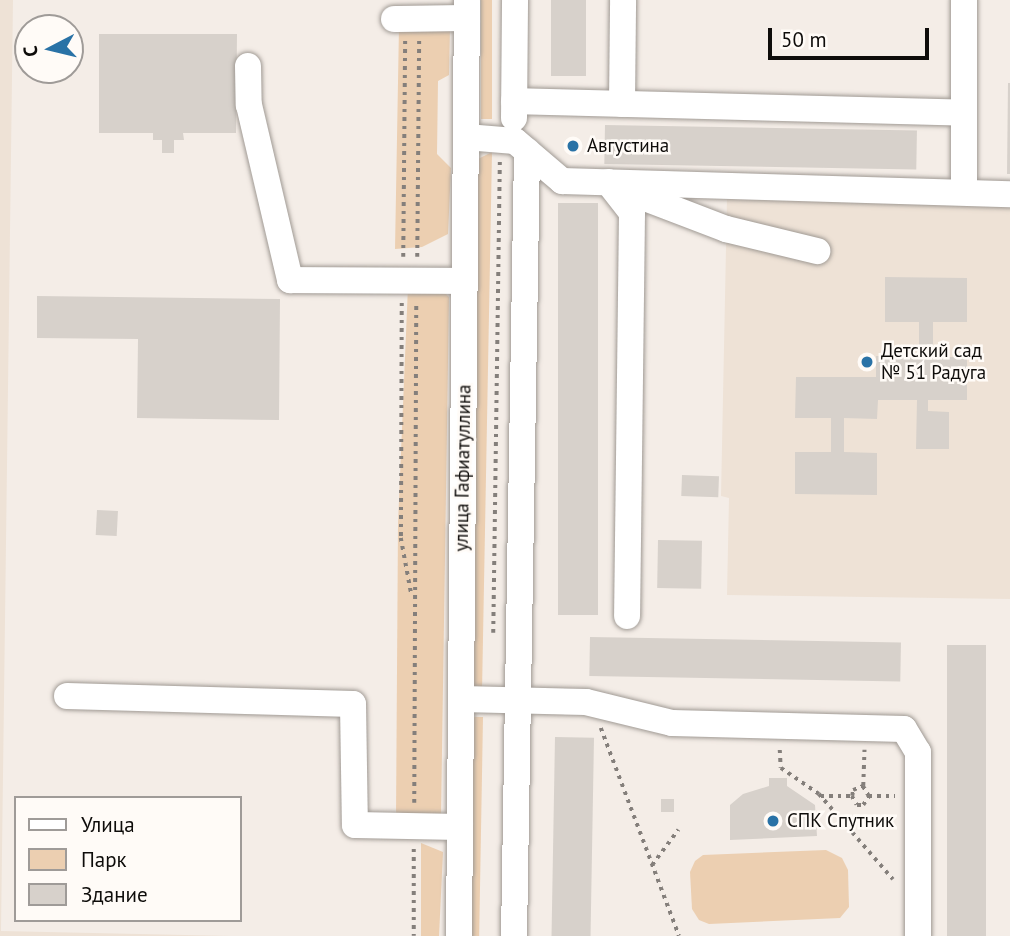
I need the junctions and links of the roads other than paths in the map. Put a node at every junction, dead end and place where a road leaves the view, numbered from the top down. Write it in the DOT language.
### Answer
graph roads {
  1 [pos="515,0"];
  2 [pos="623,0"];
  3 [pos="964,0"];
  4 [pos="467,9"];
  5 [pos="394,19"];
  6 [pos="248,66"];
  7 [pos="514,102"];
  8 [pos="622,104"];
  9 [pos="964,113"];
  10 [pos="466,137"];
  11 [pos="514,144"];
  12 [pos="608,182"];
  13 [pos="964,192"];
  14 [pos="1010,194"];
  15 [pos="817,251"];
  16 [pos="465,281"];
  17 [pos="627,616"];
  18 [pos="66,696"];
  19 [pos="461,699"];
  20 [pos="517,700"];
  21 [pos="460,827"];
  22 [pos="459,936"];
  23 [pos="514,936"];
  24 [pos="918,936"];
  1 -- 7 [label="street"];
  2 -- 8 [label="street"];
  3 -- 9 [label="street"];
  4 -- 5 [label="street"];
  4 -- 10 [label="street, улица Гафиатуллина"];
  6 -- 16 [label="street"];
  7 -- 8 [label="street"];
  7 -- 11 [label="street"];
  8 -- 9 [label="street"];
  9 -- 13 [label="street"];
  10 -- 11 [label="street"];
  10 -- 16 [label="street, улица Гафиатуллина"];
  11 -- 12 [label="street"];
  11 -- 20 [label="street"];
  12 -- 13 [label="street"];
  12 -- 15 [label="street"];
  12 -- 17 [label="street"];
  13 -- 14 [label="street"];
  16 -- 19 [label="street, улица Гафиатуллина"];
  18 -- 21 [label="street"];
  19 -- 20 [label="street"];
  19 -- 21 [label="street, улица Гафиатуллина"];
  20 -- 23 [label="street"];
  20 -- 24 [label="street"];
  21 -- 22 [label="street, улица Гафиатуллина"];
}
